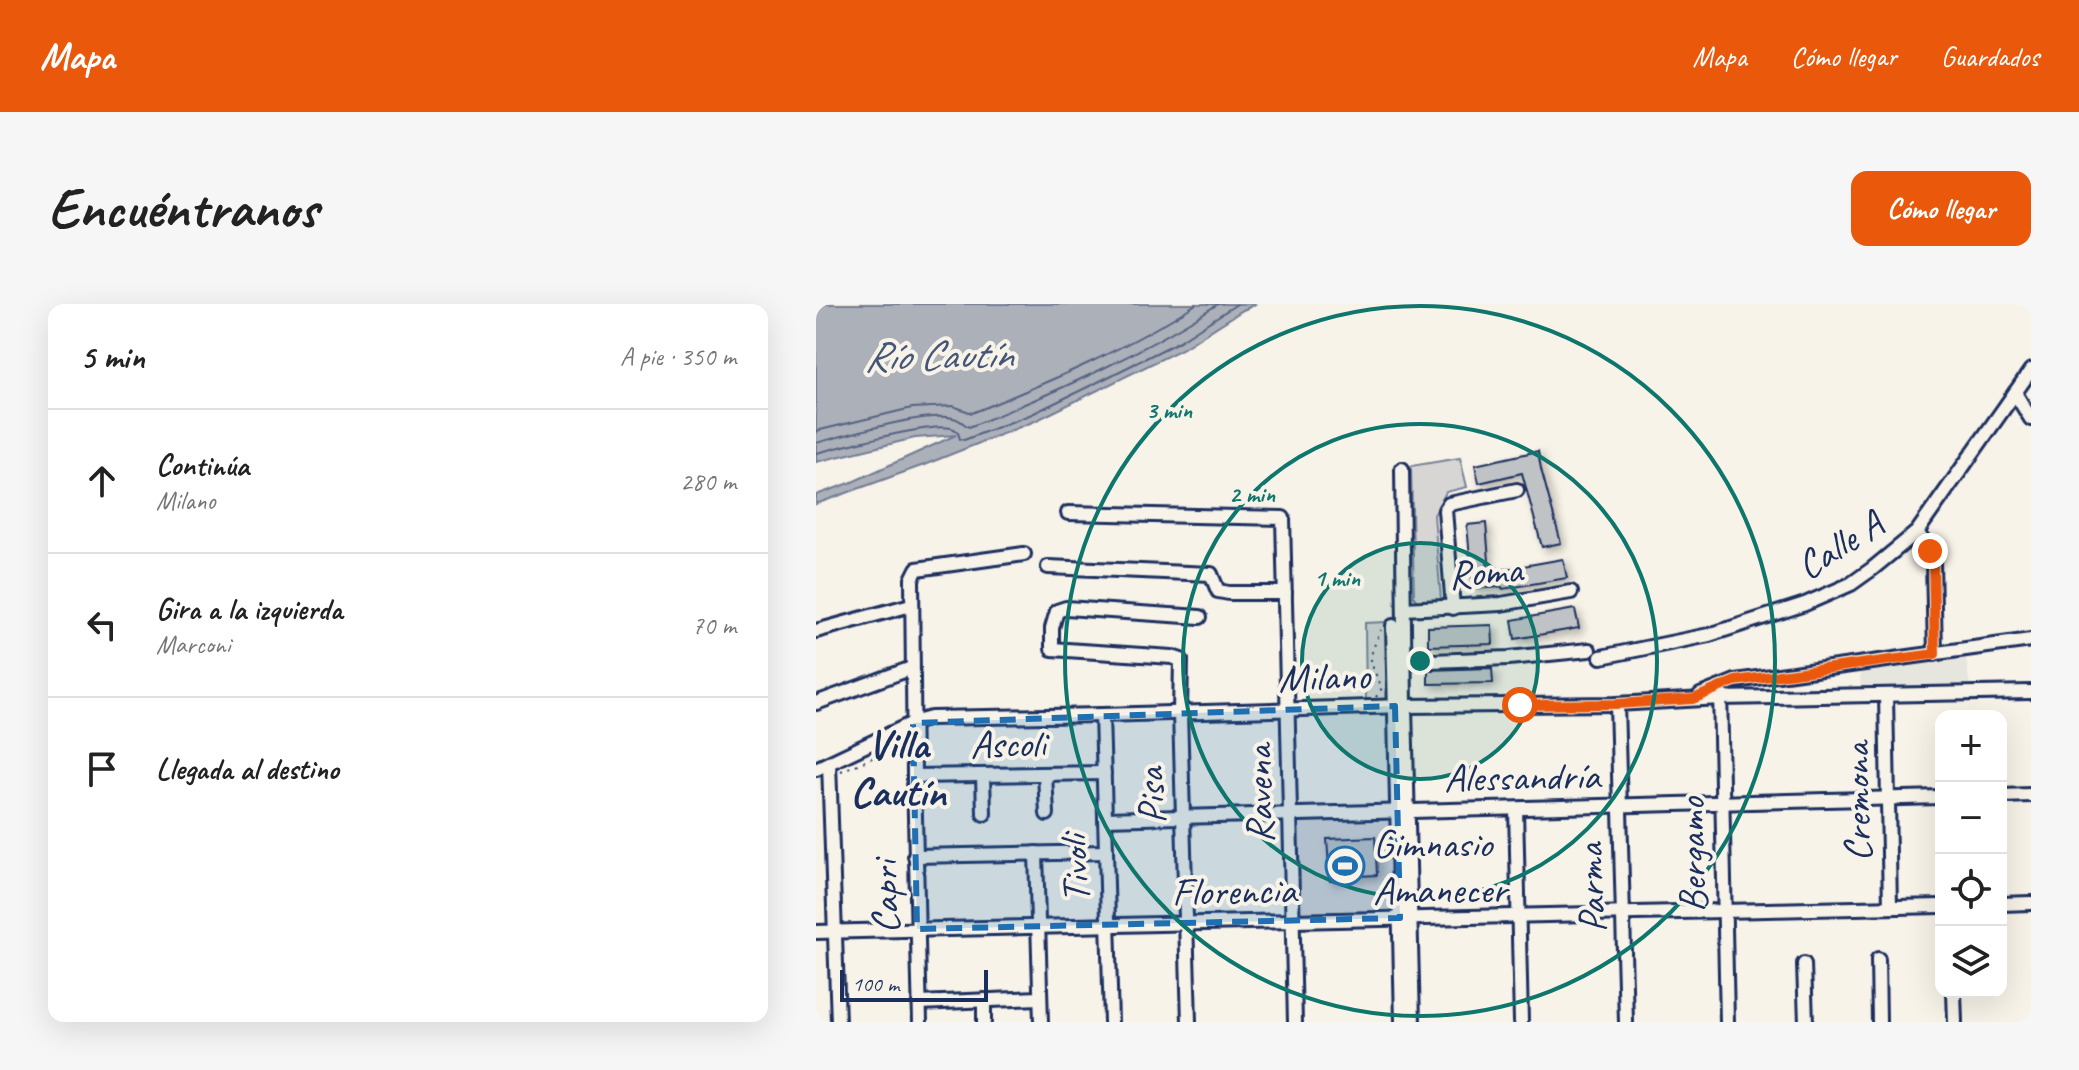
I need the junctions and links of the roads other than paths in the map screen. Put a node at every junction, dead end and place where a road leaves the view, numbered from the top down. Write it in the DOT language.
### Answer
graph roads {
  1 [pos="2031,370"];
  2 [pos="2015,393"];
  3 [pos="2031,419"];
  4 [pos="1402,469"];
  5 [pos="1517,490"];
  6 [pos="1068,513"];
  7 [pos="1917,532"];
  8 [pos="1024,554"];
  9 [pos="1048,567"];
  10 [pos="1571,592"];
  11 [pos="1285,593"];
  12 [pos="911,605"];
  13 [pos="1453,608"];
  14 [pos="1404,609"];
  15 [pos="1200,617"];
  16 [pos="1390,627"];
  17 [pos="816,631"];
  18 [pos="2031,640"];
  19 [pos="1589,650"];
  20 [pos="1935,654"];
  21 [pos="1601,657"];
  22 [pos="1405,662"];
  23 [pos="912,668"];
  24 [pos="1720,692"];
  25 [pos="2031,692"];
  26 [pos="1886,695"];
  27 [pos="816,703"];
  28 [pos="1617,704"];
  29 [pos="1400,706"];
  30 [pos="1288,709"];
  31 [pos="1180,713"];
  32 [pos="1102,715"];
  33 [pos="913,723"];
  34 [pos="816,769"];
  35 [pos="829,770"];
  36 [pos="1104,773"];
  37 [pos="1045,774"];
  38 [pos="983,775"];
  39 [pos="914,776"];
  40 [pos="2031,795"];
  41 [pos="2007,796"];
  42 [pos="1935,797"];
  43 [pos="1887,799"];
  44 [pos="1723,803"];
  45 [pos="1620,806"];
  46 [pos="1516,809"];
  47 [pos="1403,812"];
  48 [pos="984,814"];
  49 [pos="1047,814"];
  50 [pos="1290,814"];
  51 [pos="1183,817"];
  52 [pos="1105,819"];
  53 [pos="1106,852"];
  54 [pos="1036,853"];
  55 [pos="915,856"];
  56 [pos="2031,903"];
  57 [pos="2007,904"];
  58 [pos="1935,906"];
  59 [pos="1890,907"];
  60 [pos="1725,911"];
  61 [pos="1623,913"];
  62 [pos="1518,915"];
  63 [pos="1405,918"];
  64 [pos="1292,921"];
  65 [pos="1186,923"];
  66 [pos="1108,925"];
  67 [pos="1038,927"];
  68 [pos="917,929"];
  69 [pos="816,932"];
  70 [pos="835,932"];
  71 [pos="1878,959"];
  72 [pos="1804,964"];
  73 [pos="1040,998"];
  74 [pos="1954,998"];
  75 [pos="984,1000"];
  76 [pos="919,1003"];
  77 [pos="838,1022"];
  78 [pos="920,1022"];
  79 [pos="984,1022"];
  80 [pos="1041,1022"];
  81 [pos="1111,1022"];
  82 [pos="1189,1022"];
  83 [pos="1295,1022"];
  84 [pos="1402,1022"];
  85 [pos="1413,1022"];
  86 [pos="1521,1022"];
  87 [pos="1626,1022"];
  88 [pos="1727,1022"];
  89 [pos="1806,1022"];
  90 [pos="1879,1022"];
  91 [pos="1955,1022"];
  1 -- 2 [label="street, Calle A"];
  2 -- 3 [label="street"];
  2 -- 7 [label="street, Calle A"];
  4 -- 14 [label="street"];
  5 -- 13 [label="street"];
  6 -- 11 [label="street, Ravena"];
  7 -- 20 [label="street"];
  7 -- 21 [label="street, Calle A"];
  8 -- 12 [label="street, Capri"];
  9 -- 11 [label="street"];
  10 -- 13 [label="street, Roma"];
  11 -- 30 [label="street, Ravena"];
  12 -- 17 [label="street"];
  12 -- 23 [label="street, Capri"];
  13 -- 14 [label="street, Roma"];
  14 -- 22 [label="street"];
  15 -- 31 [label="street, Pisa"];
  16 -- 29 [label="street"];
  18 -- 20 [label="street, Milano"];
  19 -- 22 [label="street"];
  20 -- 24 [label="street, Milano"];
  22 -- 29 [label="street"];
  23 -- 27 [label="street"];
  23 -- 33 [label="street, Capri"];
  24 -- 26 [label="street"];
  24 -- 28 [label="street, Milano"];
  24 -- 44 [label="street, Bergamo"];
  25 -- 26 [label="street"];
  26 -- 43 [label="street, Cremona"];
  28 -- 29 [label="street, Milano"];
  28 -- 45 [label="street, Parma"];
  29 -- 30 [label="street, Milano"];
  29 -- 47 [label="street"];
  30 -- 31 [label="street, Milano"];
  30 -- 50 [label="street, Ravena"];
  31 -- 32 [label="street, Milano"];
  31 -- 51 [label="street, Pisa"];
  32 -- 33 [label="street, Milano"];
  32 -- 36 [label="street, Tivoli"];
  33 -- 35 [label="street, Milano"];
  33 -- 39 [label="street, Capri"];
  34 -- 35 [label="street, Milano"];
  35 -- 70 [label="street"];
  36 -- 37 [label="street, Ascoli"];
  36 -- 52 [label="street, Tivoli"];
  37 -- 38 [label="street, Ascoli"];
  37 -- 49 [label="street"];
  38 -- 39 [label="street, Ascoli"];
  38 -- 48 [label="street"];
  39 -- 55 [label="street, Capri"];
  40 -- 41 [label="street"];
  42 -- 43 [label="street, Alessandría"];
  43 -- 44 [label="street, Alessandría"];
  43 -- 59 [label="street, Cremona"];
  44 -- 45 [label="street, Alessandría"];
  44 -- 60 [label="street, Bergamo"];
  45 -- 46 [label="street, Alessandría"];
  45 -- 61 [label="street, Parma"];
  46 -- 47 [label="street, Alessandría"];
  46 -- 62 [label="street"];
  47 -- 50 [label="street, Alessandría"];
  47 -- 63 [label="street"];
  50 -- 51 [label="street, Alessandría"];
  50 -- 64 [label="street, Ravena"];
  51 -- 52 [label="street, Alessandría"];
  51 -- 65 [label="street, Pisa"];
  52 -- 53 [label="street, Tivoli"];
  53 -- 54 [label="street"];
  53 -- 66 [label="street, Tivoli"];
  54 -- 55 [label="street"];
  54 -- 67 [label="street"];
  55 -- 68 [label="street, Capri"];
  56 -- 57 [label="street"];
  58 -- 59 [label="street, Florencia"];
  59 -- 60 [label="street, Florencia"];
  60 -- 61 [label="street, Florencia"];
  60 -- 88 [label="street, Bergamo"];
  61 -- 62 [label="street, Florencia"];
  61 -- 87 [label="street, Parma"];
  62 -- 63 [label="street, Florencia"];
  62 -- 86 [label="street"];
  63 -- 64 [label="street, Florencia"];
  63 -- 84 [label="street"];
  63 -- 85 [label="street"];
  64 -- 65 [label="street, Florencia"];
  64 -- 83 [label="street, Ravena"];
  65 -- 66 [label="street, Florencia"];
  65 -- 82 [label="street, Pisa"];
  66 -- 67 [label="street, Florencia"];
  66 -- 81 [label="street, Tivoli"];
  67 -- 68 [label="street, Florencia"];
  67 -- 73 [label="street"];
  68 -- 70 [label="street, Florencia"];
  68 -- 76 [label="street, Capri"];
  69 -- 70 [label="street, Florencia"];
  70 -- 77 [label="street"];
  71 -- 90 [label="street"];
  72 -- 89 [label="street"];
  73 -- 75 [label="street"];
  73 -- 80 [label="street"];
  74 -- 91 [label="street"];
  75 -- 76 [label="street"];
  75 -- 79 [label="street"];
  76 -- 78 [label="street, Capri"];
}
